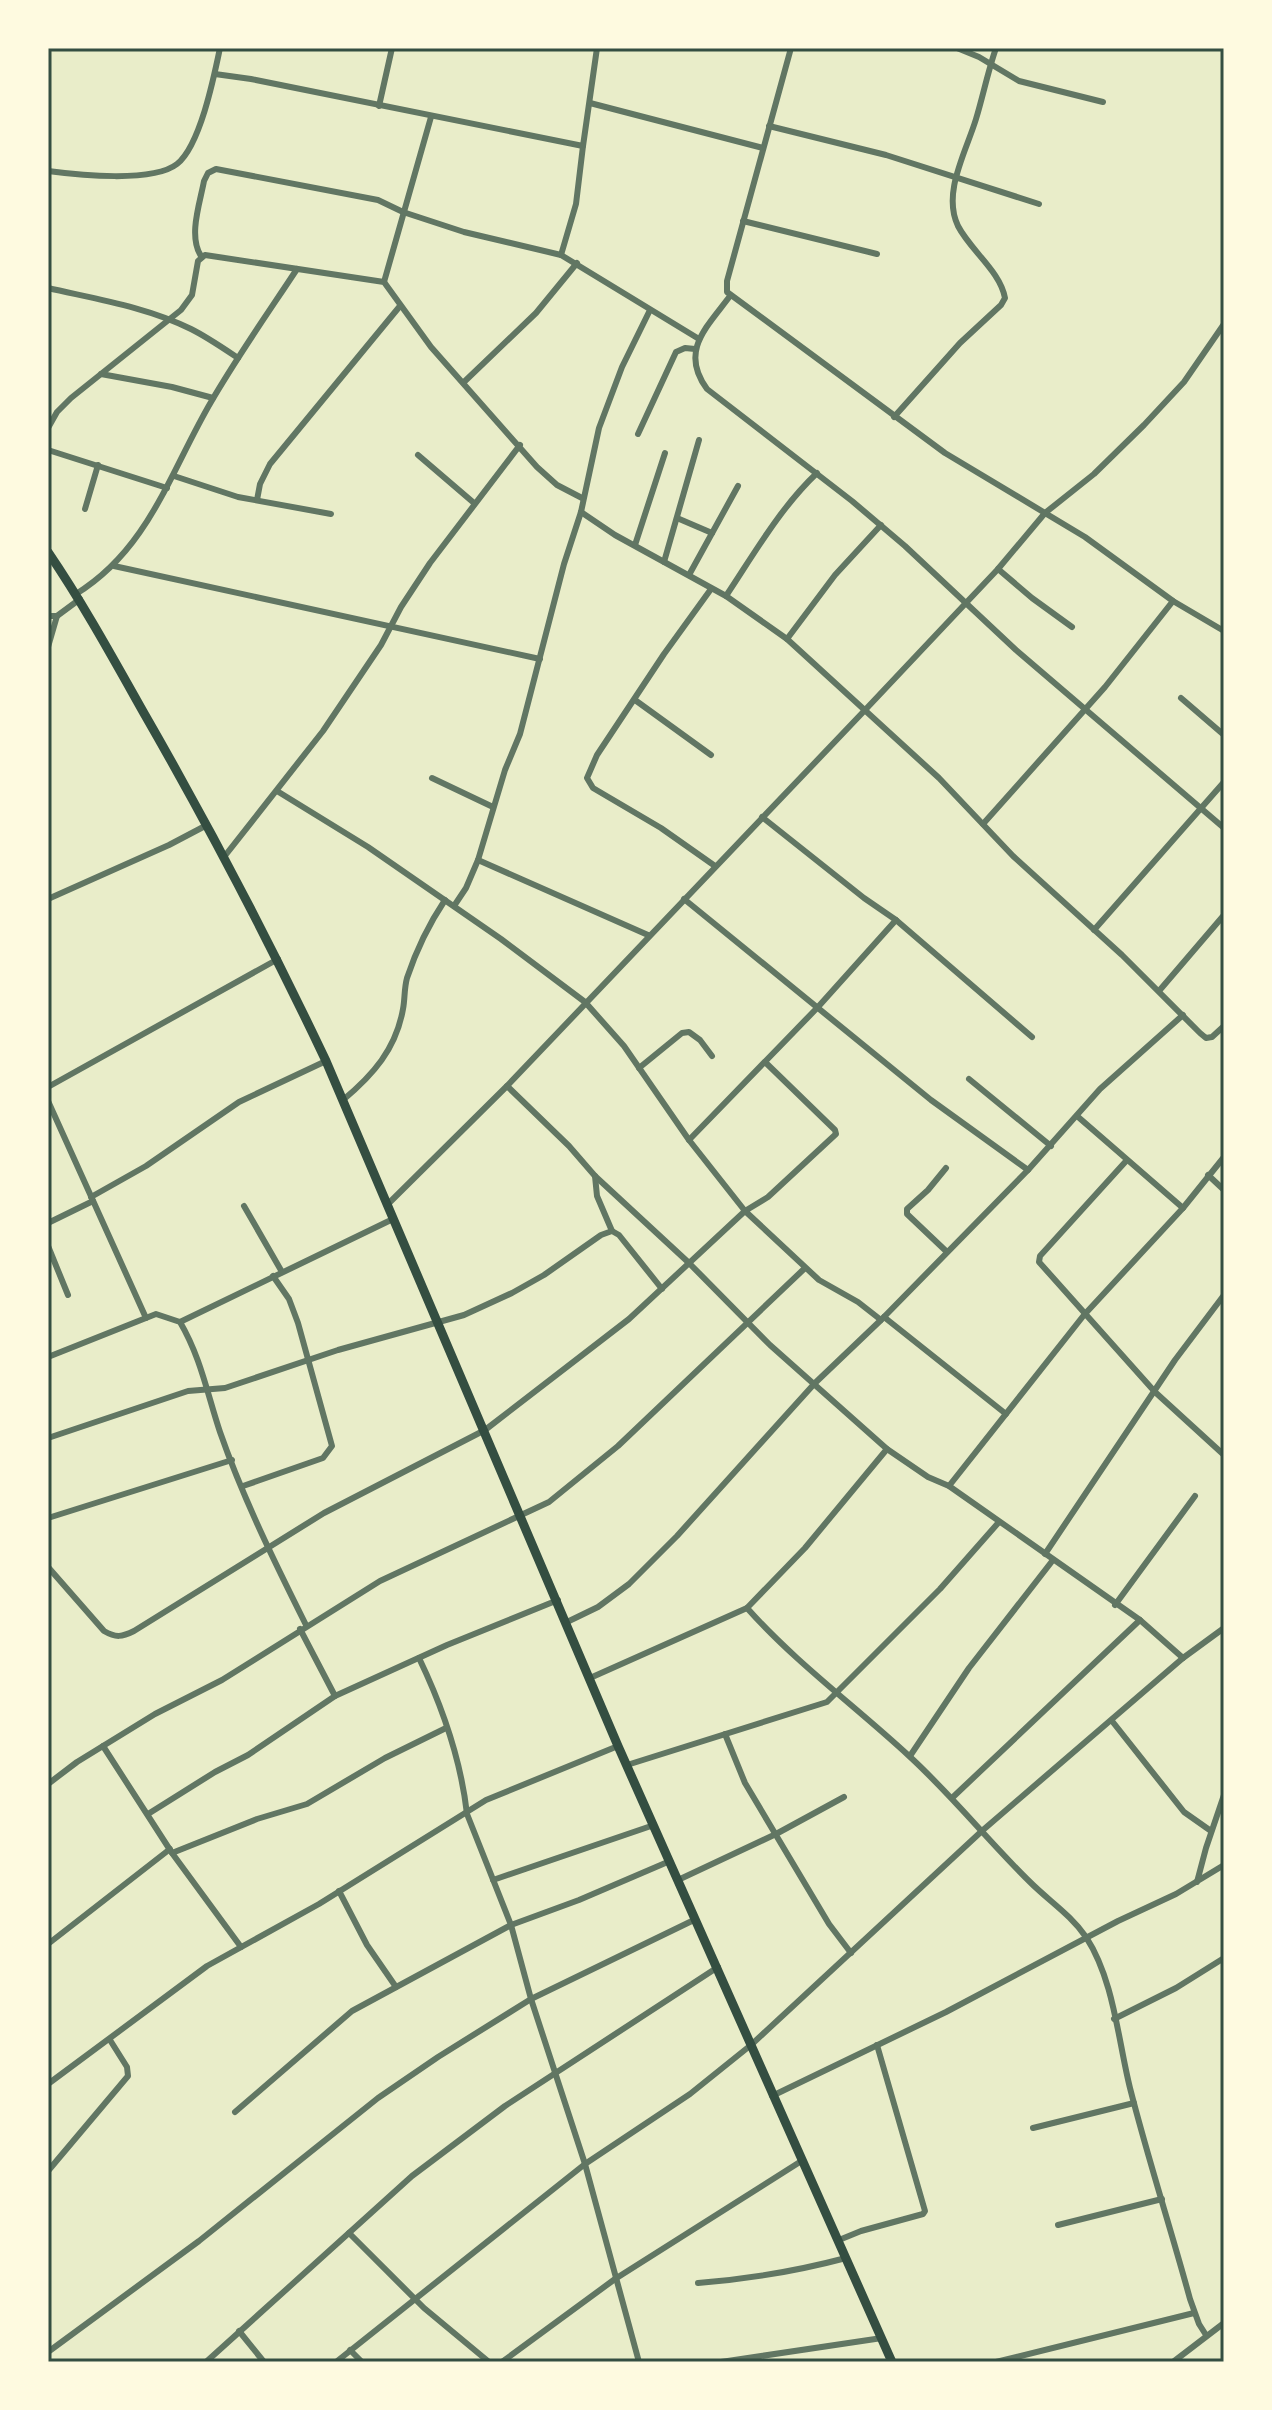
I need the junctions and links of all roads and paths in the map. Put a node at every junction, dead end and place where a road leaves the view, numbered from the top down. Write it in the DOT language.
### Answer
graph roads {
  1 [pos="220,48"];
  2 [pos="392,48"];
  3 [pos="597,48"];
  4 [pos="791,48"];
  5 [pos="957,48"];
  6 [pos="996,48"];
  7 [pos="991,66"];
  8 [pos="215,74"];
  9 [pos="1103,102"];
  10 [pos="590,103"];
  11 [pos="379,106"];
  12 [pos="431,117"];
  13 [pos="769,126"];
  14 [pos="583,146"];
  15 [pos="763,148"];
  16 [pos="48,171"];
  17 [pos="957,176"];
  18 [pos="1039,204"];
  19 [pos="403,212"];
  20 [pos="743,221"];
  21 [pos="877,254"];
  22 [pos="561,255"];
  23 [pos="201,256"];
  24 [pos="577,263"];
  25 [pos="297,269"];
  26 [pos="384,282"];
  27 [pos="48,288"];
  28 [pos="730,296"];
  29 [pos="400,306"];
  30 [pos="650,310"];
  31 [pos="171,320"];
  32 [pos="1224,324"];
  33 [pos="699,339"];
  34 [pos="695,349"];
  35 [pos="238,358"];
  36 [pos="101,374"];
  37 [pos="464,382"];
  38 [pos="213,398"];
  39 [pos="894,417"];
  40 [pos="48,428"];
  41 [pos="638,434"];
  42 [pos="699,440"];
  43 [pos="520,445"];
  44 [pos="48,450"];
  45 [pos="665,453"];
  46 [pos="418,455"];
  47 [pos="98,465"];
  48 [pos="817,473"];
  49 [pos="174,476"];
  50 [pos="738,486"];
  51 [pos="167,488"];
  52 [pos="582,498"];
  53 [pos="257,500"];
  54 [pos="474,503"];
  55 [pos="85,509"];
  56 [pos="581,512"];
  57 [pos="1045,513"];
  58 [pos="331,514"];
  59 [pos="677,518"];
  60 [pos="881,525"];
  61 [pos="712,533"];
  62 [pos="635,545"];
  63 [pos="48,552"];
  64 [pos="664,562"];
  65 [pos="114,566"];
  66 [pos="998,569"];
  67 [pos="689,575"];
  68 [pos="711,589"];
  69 [pos="78,596"];
  70 [pos="726,596"];
  71 [pos="1173,601"];
  72 [pos="965,602"];
  73 [pos="48,616"];
  74 [pos="57,616"];
  75 [pos="391,627"];
  76 [pos="1072,627"];
  77 [pos="1224,631"];
  78 [pos="787,639"];
  79 [pos="48,647"];
  80 [pos="540,659"];
  81 [pos="1181,698"];
  82 [pos="635,700"];
  83 [pos="1085,708"];
  84 [pos="866,709"];
  85 [pos="1224,735"];
  86 [pos="711,755"];
  87 [pos="432,778"];
  88 [pos="1224,782"];
  89 [pos="277,791"];
  90 [pos="493,807"];
  91 [pos="1202,808"];
  92 [pos="762,817"];
  93 [pos="983,824"];
  94 [pos="207,825"];
  95 [pos="1224,828"];
  96 [pos="224,857"];
  97 [pos="478,860"];
  98 [pos="715,866"];
  99 [pos="48,899"];
  100 [pos="684,899"];
  101 [pos="445,900"];
  102 [pos="454,906"];
  103 [pos="1224,915"];
  104 [pos="896,920"];
  105 [pos="1094,930"];
  106 [pos="648,935"];
  107 [pos="278,959"];
  108 [pos="1159,991"];
  109 [pos="585,1002"];
  110 [pos="818,1007"];
  111 [pos="1183,1015"];
  112 [pos="1224,1026"];
  113 [pos="1032,1037"];
  114 [pos="712,1056"];
  115 [pos="326,1061"];
  116 [pos="765,1062"];
  117 [pos="639,1068"];
  118 [pos="969,1079"];
  119 [pos="507,1086"];
  120 [pos="48,1087"];
  121 [pos="343,1100"];
  122 [pos="48,1101"];
  123 [pos="1077,1116"];
  124 [pos="51,1118"];
  125 [pos="689,1140"];
  126 [pos="1051,1146"];
  127 [pos="1224,1157"];
  128 [pos="1127,1160"];
  129 [pos="946,1168"];
  130 [pos="1028,1170"];
  131 [pos="1208,1175"];
  132 [pos="595,1176"];
  133 [pos="1224,1190"];
  134 [pos="92,1199"];
  135 [pos="388,1204"];
  136 [pos="244,1206"];
  137 [pos="1183,1208"];
  138 [pos="745,1211"];
  139 [pos="393,1219"];
  140 [pos="48,1223"];
  141 [pos="612,1231"];
  142 [pos="48,1246"];
  143 [pos="947,1252"];
  144 [pos="688,1262"];
  145 [pos="805,1268"];
  146 [pos="282,1272"];
  147 [pos="273,1276"];
  148 [pos="662,1289"];
  149 [pos="68,1295"];
  150 [pos="1224,1295"];
  151 [pos="1084,1315"];
  152 [pos="146,1318"];
  153 [pos="883,1318"];
  154 [pos="180,1322"];
  155 [pos="437,1322"];
  156 [pos="748,1323"];
  157 [pos="48,1357"];
  158 [pos="306,1360"];
  159 [pos="815,1383"];
  160 [pos="210,1391"];
  161 [pos="1155,1392"];
  162 [pos="1006,1414"];
  163 [pos="485,1430"];
  164 [pos="48,1438"];
  165 [pos="887,1449"];
  166 [pos="1224,1453"];
  167 [pos="232,1460"];
  168 [pos="243,1486"];
  169 [pos="949,1486"];
  170 [pos="1195,1496"];
  171 [pos="521,1516"];
  172 [pos="48,1518"];
  173 [pos="999,1522"];
  174 [pos="268,1548"];
  175 [pos="1045,1554"];
  176 [pos="1053,1560"];
  177 [pos="48,1567"];
  178 [pos="51,1576"];
  179 [pos="558,1600"];
  180 [pos="1115,1605"];
  181 [pos="747,1608"];
  182 [pos="1140,1620"];
  183 [pos="567,1622"];
  184 [pos="303,1627"];
  185 [pos="1224,1628"];
  186 [pos="419,1658"];
  187 [pos="1183,1658"];
  188 [pos="590,1678"];
  189 [pos="836,1690"];
  190 [pos="335,1696"];
  191 [pos="1112,1721"];
  192 [pos="446,1728"];
  193 [pos="725,1734"];
  194 [pos="103,1746"];
  195 [pos="618,1746"];
  196 [pos="910,1756"];
  197 [pos="627,1765"];
  198 [pos="48,1784"];
  199 [pos="1224,1795"];
  200 [pos="844,1797"];
  201 [pos="952,1798"];
  202 [pos="148,1814"];
  203 [pos="467,1814"];
  204 [pos="654,1825"];
  205 [pos="983,1830"];
  206 [pos="1211,1831"];
  207 [pos="776,1834"];
  208 [pos="171,1851"];
  209 [pos="670,1861"];
  210 [pos="1224,1865"];
  211 [pos="493,1880"];
  212 [pos="678,1880"];
  213 [pos="1197,1882"];
  214 [pos="339,1891"];
  215 [pos="696,1919"];
  216 [pos="511,1925"];
  217 [pos="1087,1939"];
  218 [pos="48,1944"];
  219 [pos="241,1947"];
  220 [pos="851,1953"];
  221 [pos="1224,1958"];
  222 [pos="718,1967"];
  223 [pos="396,1987"];
  224 [pos="531,1999"];
  225 [pos="1114,2019"];
  226 [pos="110,2040"];
  227 [pos="751,2045"];
  228 [pos="877,2045"];
  229 [pos="556,2072"];
  230 [pos="48,2084"];
  231 [pos="772,2096"];
  232 [pos="1134,2103"];
  233 [pos="235,2112"];
  234 [pos="1033,2128"];
  235 [pos="803,2160"];
  236 [pos="585,2164"];
  237 [pos="48,2171"];
  238 [pos="1162,2199"];
  239 [pos="1058,2225"];
  240 [pos="349,2233"];
  241 [pos="839,2240"];
  242 [pos="846,2258"];
  243 [pos="615,2279"];
  244 [pos="698,2283"];
  245 [pos="414,2298"];
  246 [pos="1194,2313"];
  247 [pos="1224,2323"];
  248 [pos="239,2331"];
  249 [pos="1206,2335"];
  250 [pos="882,2338"];
  251 [pos="350,2350"];
  252 [pos="48,2352"];
  253 [pos="1176,2361"];
  254 [pos="206,2362"];
  255 [pos="264,2362"];
  256 [pos="336,2362"];
  257 [pos="362,2362"];
  258 [pos="489,2362"];
  259 [pos="502,2362"];
  260 [pos="639,2362"];
  261 [pos="721,2362"];
  262 [pos="892,2362"];
  263 [pos="996,2362"];
  1 -- 8 [label="street"];
  2 -- 11 [label="street"];
  3 -- 10 [label="street"];
  4 -- 13 [label="street"];
  5 -- 7 [label="street"];
  6 -- 7 [label="street"];
  7 -- 9 [label="street"];
  7 -- 17 [label="street"];
  8 -- 11 [label="street"];
  8 -- 16 [label="street"];
  10 -- 14 [label="street"];
  10 -- 15 [label="street"];
  11 -- 12 [label="street"];
  12 -- 14 [label="street"];
  12 -- 19 [label="street"];
  13 -- 15 [label="street"];
  13 -- 17 [label="street"];
  14 -- 22 [label="street"];
  15 -- 20 [label="street"];
  17 -- 18 [label="street"];
  17 -- 39 [label="street"];
  19 -- 22 [label="street"];
  19 -- 23 [label="street"];
  19 -- 26 [label="street"];
  20 -- 21 [label="street"];
  20 -- 28 [label="street"];
  22 -- 24 [label="street"];
  23 -- 25 [label="street"];
  23 -- 31 [label="street"];
  24 -- 30 [label="street"];
  24 -- 37 [label="street"];
  25 -- 26 [label="street"];
  25 -- 35 [label="street"];
  26 -- 29 [label="street"];
  27 -- 31 [label="street"];
  28 -- 33 [label="street"];
  28 -- 39 [label="street"];
  29 -- 37 [label="street"];
  29 -- 53 [label="street"];
  30 -- 33 [label="street"];
  30 -- 52 [label="street"];
  31 -- 35 [label="street"];
  31 -- 36 [label="street"];
  32 -- 57 [label="street"];
  33 -- 34 [label="street"];
  34 -- 41 [label="street"];
  34 -- 48 [label="street"];
  35 -- 38 [label="street"];
  36 -- 38 [label="street"];
  36 -- 40 [label="street"];
  37 -- 43 [label="street"];
  38 -- 49 [label="street"];
  39 -- 57 [label="street"];
  42 -- 59 [label="street"];
  43 -- 52 [label="street"];
  43 -- 54 [label="street"];
  44 -- 47 [label="street"];
  45 -- 62 [label="street"];
  46 -- 54 [label="street"];
  47 -- 51 [label="street"];
  47 -- 55 [label="street"];
  48 -- 60 [label="street"];
  48 -- 70 [label="street"];
  49 -- 51 [label="street"];
  49 -- 53 [label="street"];
  50 -- 61 [label="street"];
  51 -- 65 [label="street"];
  52 -- 56 [label="street"];
  53 -- 58 [label="street"];
  54 -- 75 [label="street"];
  56 -- 62 [label="street"];
  56 -- 80 [label="street"];
  57 -- 66 [label="street"];
  57 -- 71 [label="street"];
  59 -- 61 [label="street"];
  59 -- 64 [label="street"];
  60 -- 72 [label="street"];
  60 -- 78 [label="street"];
  61 -- 67 [label="street"];
  62 -- 64 [label="street"];
  63 -- 69 [label="main road"];
  64 -- 67 [label="street"];
  65 -- 69 [label="street"];
  65 -- 75 [label="street"];
  66 -- 72 [label="street"];
  66 -- 76 [label="street"];
  67 -- 68 [label="street"];
  68 -- 70 [label="street"];
  68 -- 82 [label="street"];
  69 -- 74 [label="street"];
  69 -- 94 [label="main road"];
  70 -- 78 [label="street"];
  71 -- 77 [label="street"];
  71 -- 83 [label="street"];
  72 -- 83 [label="street"];
  72 -- 84 [label="street"];
  73 -- 74 [label="street"];
  74 -- 79 [label="street"];
  75 -- 80 [label="street"];
  75 -- 89 [label="street"];
  78 -- 84 [label="street"];
  80 -- 90 [label="street"];
  81 -- 85 [label="street"];
  82 -- 86 [label="street"];
  82 -- 98 [label="street"];
  83 -- 91 [label="street"];
  83 -- 93 [label="street"];
  84 -- 92 [label="street"];
  84 -- 93 [label="street"];
  87 -- 90 [label="street"];
  88 -- 91 [label="street"];
  89 -- 96 [label="street"];
  89 -- 101 [label="street"];
  90 -- 97 [label="street"];
  91 -- 95 [label="street"];
  91 -- 105 [label="street"];
  92 -- 98 [label="street"];
  92 -- 104 [label="street"];
  93 -- 105 [label="street"];
  94 -- 96 [label="main road"];
  94 -- 99 [label="street"];
  96 -- 107 [label="main road"];
  97 -- 102 [label="street"];
  97 -- 106 [label="street"];
  98 -- 100 [label="street"];
  100 -- 106 [label="street"];
  100 -- 110 [label="street"];
  101 -- 102 [label="street"];
  101 -- 121 [label="street"];
  102 -- 109 [label="street"];
  103 -- 108 [label="street"];
  104 -- 110 [label="street"];
  104 -- 113 [label="street"];
  105 -- 108 [label="street"];
  106 -- 109 [label="street"];
  107 -- 115 [label="main road"];
  107 -- 120 [label="street"];
  108 -- 111 [label="street"];
  109 -- 117 [label="street"];
  109 -- 119 [label="street"];
  110 -- 116 [label="street"];
  110 -- 130 [label="street"];
  111 -- 112 [label="street"];
  111 -- 123 [label="street"];
  114 -- 117 [label="street"];
  115 -- 121 [label="main road"];
  115 -- 134 [label="street"];
  116 -- 125 [label="street"];
  116 -- 138 [label="street"];
  117 -- 125 [label="street"];
  118 -- 126 [label="street"];
  119 -- 132 [label="street"];
  119 -- 135 [label="street"];
  121 -- 135 [label="main road"];
  122 -- 124 [label="street"];
  123 -- 126 [label="street"];
  123 -- 128 [label="street"];
  124 -- 134 [label="street"];
  125 -- 138 [label="street"];
  126 -- 130 [label="street"];
  127 -- 131 [label="street"];
  128 -- 137 [label="street"];
  128 -- 151 [label="street"];
  129 -- 143 [label="street"];
  130 -- 143 [label="street"];
  131 -- 133 [label="street"];
  131 -- 137 [label="street"];
  132 -- 141 [label="street"];
  132 -- 144 [label="street"];
  134 -- 140 [label="street"];
  134 -- 152 [label="street"];
  135 -- 139 [label="main road"];
  136 -- 146 [label="street"];
  137 -- 151 [label="street"];
  138 -- 144 [label="street"];
  138 -- 145 [label="street"];
  139 -- 146 [label="street"];
  139 -- 155 [label="main road"];
  141 -- 148 [label="street"];
  141 -- 155 [label="street"];
  142 -- 149 [label="street"];
  143 -- 153 [label="street"];
  144 -- 148 [label="street"];
  144 -- 156 [label="street"];
  145 -- 153 [label="street"];
  145 -- 156 [label="street"];
  146 -- 147 [label="street"];
  147 -- 154 [label="street"];
  147 -- 158 [label="street"];
  148 -- 163 [label="street"];
  150 -- 161 [label="street"];
  151 -- 161 [label="street"];
  151 -- 162 [label="street"];
  152 -- 154 [label="street"];
  152 -- 157 [label="street"];
  153 -- 159 [label="street"];
  153 -- 162 [label="street"];
  154 -- 160 [label="street"];
  155 -- 158 [label="street"];
  155 -- 163 [label="main road"];
  156 -- 159 [label="street"];
  156 -- 171 [label="street"];
  158 -- 160 [label="street"];
  158 -- 168 [label="street"];
  159 -- 165 [label="street"];
  159 -- 183 [label="street"];
  160 -- 164 [label="street"];
  160 -- 167 [label="street"];
  161 -- 166 [label="street"];
  161 -- 175 [label="street"];
  162 -- 169 [label="street"];
  163 -- 171 [label="main road"];
  163 -- 174 [label="street"];
  165 -- 169 [label="street"];
  165 -- 181 [label="street"];
  167 -- 168 [label="street"];
  167 -- 172 [label="street"];
  168 -- 174 [label="street"];
  169 -- 173 [label="street"];
  170 -- 180 [label="street"];
  171 -- 179 [label="main road"];
  171 -- 184 [label="street"];
  173 -- 175 [label="street"];
  173 -- 189 [label="street"];
  174 -- 178 [label="street"];
  174 -- 184 [label="street"];
  175 -- 176 [label="street"];
  176 -- 180 [label="street"];
  176 -- 196 [label="street"];
  177 -- 178 [label="street"];
  179 -- 183 [label="main road"];
  179 -- 186 [label="street"];
  180 -- 182 [label="street"];
  181 -- 188 [label="street"];
  181 -- 189 [label="street"];
  182 -- 187 [label="street"];
  182 -- 201 [label="street"];
  183 -- 188 [label="main road"];
  184 -- 190 [label="street"];
  184 -- 194 [label="street"];
  185 -- 187 [label="street"];
  186 -- 190 [label="street"];
  186 -- 192 [label="street"];
  187 -- 191 [label="street"];
  188 -- 195 [label="main road"];
  189 -- 193 [label="street"];
  189 -- 196 [label="street"];
  190 -- 202 [label="street"];
  191 -- 205 [label="street"];
  191 -- 206 [label="street"];
  192 -- 203 [label="street"];
  192 -- 208 [label="street"];
  193 -- 197 [label="street"];
  193 -- 207 [label="street"];
  194 -- 198 [label="street"];
  194 -- 202 [label="street"];
  195 -- 197 [label="main road"];
  195 -- 203 [label="street"];
  196 -- 201 [label="street"];
  197 -- 204 [label="main road"];
  199 -- 206 [label="street"];
  200 -- 207 [label="street"];
  201 -- 205 [label="street"];
  202 -- 208 [label="street"];
  203 -- 211 [label="street"];
  203 -- 214 [label="street"];
  204 -- 209 [label="main road"];
  204 -- 211 [label="street"];
  205 -- 217 [label="street"];
  205 -- 220 [label="street"];
  206 -- 213 [label="street"];
  207 -- 212 [label="street"];
  207 -- 220 [label="street"];
  208 -- 218 [label="street"];
  208 -- 219 [label="street"];
  209 -- 212 [label="main road"];
  209 -- 216 [label="street"];
  210 -- 213 [label="street"];
  211 -- 216 [label="street"];
  212 -- 215 [label="main road"];
  213 -- 217 [label="street"];
  214 -- 219 [label="street"];
  214 -- 223 [label="street"];
  215 -- 222 [label="main road"];
  215 -- 224 [label="street"];
  216 -- 223 [label="street"];
  216 -- 224 [label="street"];
  217 -- 225 [label="street"];
  217 -- 228 [label="street"];
  219 -- 226 [label="street"];
  220 -- 227 [label="street"];
  221 -- 225 [label="street"];
  222 -- 227 [label="main road"];
  222 -- 229 [label="street"];
  223 -- 233 [label="street"];
  224 -- 229 [label="street"];
  224 -- 252 [label="street"];
  225 -- 232 [label="street"];
  226 -- 230 [label="street"];
  226 -- 237 [label="street"];
  227 -- 231 [label="main road"];
  227 -- 236 [label="street"];
  228 -- 231 [label="street"];
  228 -- 241 [label="street"];
  229 -- 236 [label="street"];
  229 -- 240 [label="street"];
  231 -- 235 [label="main road"];
  232 -- 234 [label="street"];
  232 -- 238 [label="street"];
  235 -- 241 [label="main road"];
  235 -- 243 [label="street"];
  236 -- 243 [label="street"];
  236 -- 245 [label="street"];
  238 -- 239 [label="street"];
  238 -- 246 [label="street"];
  240 -- 245 [label="street"];
  240 -- 248 [label="street"];
  241 -- 242 [label="main road"];
  242 -- 244 [label="street"];
  242 -- 250 [label="main road"];
  243 -- 259 [label="street"];
  243 -- 260 [label="street"];
  245 -- 251 [label="street"];
  245 -- 258 [label="street"];
  246 -- 249 [label="street"];
  246 -- 263 [label="street"];
  247 -- 249 [label="street"];
  248 -- 254 [label="street"];
  248 -- 255 [label="street"];
  249 -- 253 [label="street"];
  250 -- 261 [label="street"];
  250 -- 262 [label="main road"];
  251 -- 256 [label="street"];
  251 -- 257 [label="street"];
}
